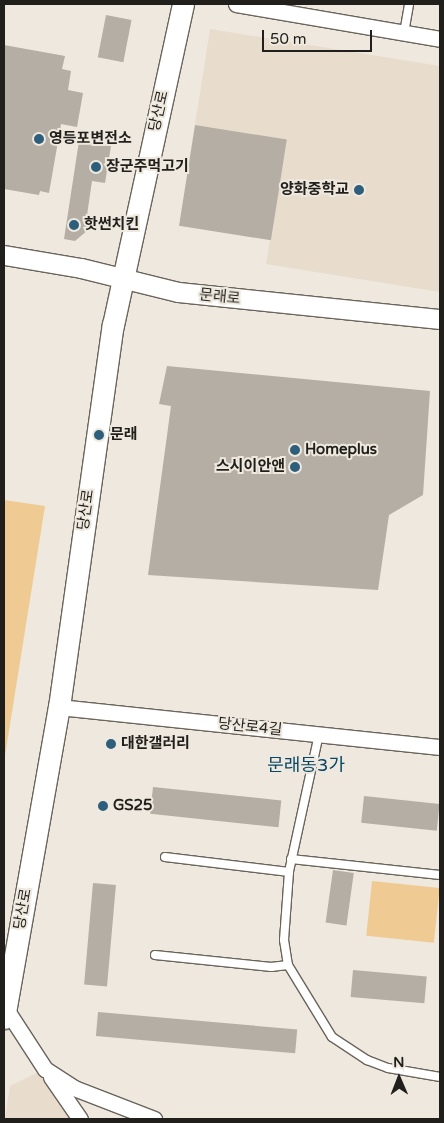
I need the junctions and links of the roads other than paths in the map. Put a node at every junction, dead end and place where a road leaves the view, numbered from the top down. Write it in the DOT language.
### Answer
graph roads {
  1 [pos="183,4"];
  2 [pos="236,4"];
  3 [pos="409,4"];
  4 [pos="404,33"];
  5 [pos="440,39"];
  6 [pos="4,255"];
  7 [pos="122,278"];
  8 [pos="440,320"];
  9 [pos="59,707"];
  10 [pos="319,734"];
  11 [pos="440,747"];
  12 [pos="165,857"];
  13 [pos="291,859"];
  14 [pos="289,872"];
  15 [pos="440,875"];
  16 [pos="155,955"];
  17 [pos="288,965"];
  18 [pos="5,1013"];
  19 [pos="45,1069"];
  20 [pos="440,1077"];
  21 [pos="80,1119"];
  22 [pos="154,1119"];
  1 -- 7 [label="main road, 당산로"];
  2 -- 4 [label="street"];
  3 -- 4 [label="lane"];
  4 -- 5 [label="street"];
  6 -- 7 [label="street, 문래로"];
  7 -- 8 [label="street, 문래로"];
  7 -- 9 [label="main road, 당산로"];
  9 -- 10 [label="street, 당산로4길"];
  9 -- 18 [label="main road, 당산로"];
  10 -- 11 [label="street, 당산로4길"];
  10 -- 13 [label="lane"];
  12 -- 14 [label="lane"];
  13 -- 14 [label="lane"];
  13 -- 15 [label="lane"];
  14 -- 17 [label="lane"];
  16 -- 17 [label="lane"];
  17 -- 20 [label="lane"];
  18 -- 19 [label="street"];
  19 -- 21 [label="street"];
  19 -- 22 [label="street"];
}
